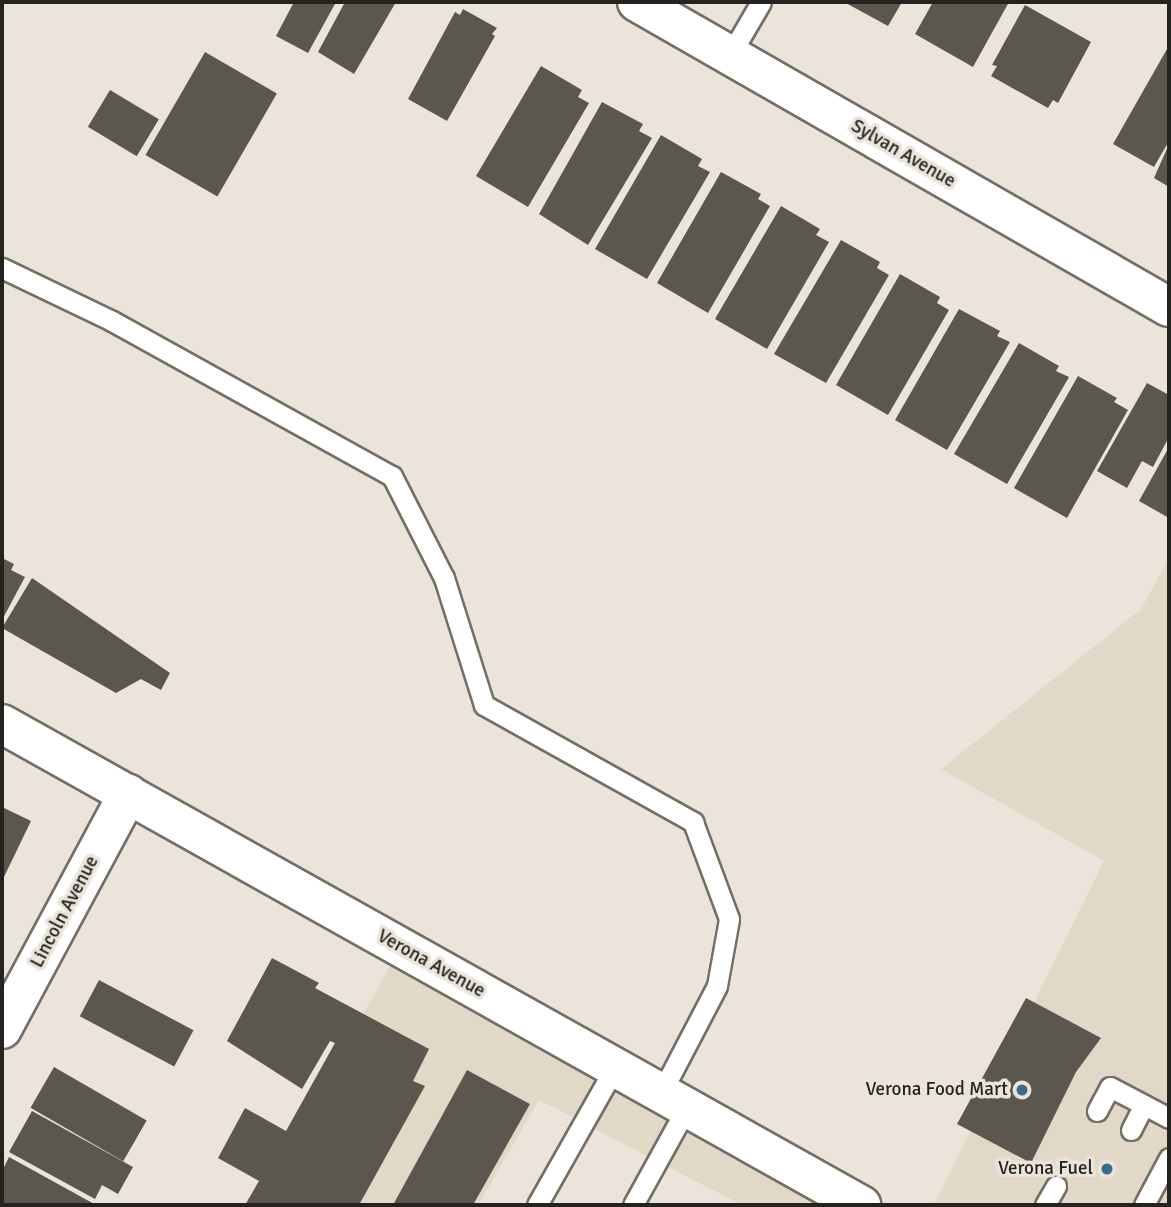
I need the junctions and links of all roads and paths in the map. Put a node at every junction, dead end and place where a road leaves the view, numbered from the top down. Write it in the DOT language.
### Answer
graph roads {
  1 [pos="637,2"];
  2 [pos="761,2"];
  3 [pos="730,55"];
  4 [pos="2,268"];
  5 [pos="1169,307"];
  6 [pos="2,724"];
  7 [pos="128,794"];
  8 [pos="2,1029"];
  9 [pos="615,1068"];
  10 [pos="674,1100"];
  11 [pos="1144,1105"];
  12 [pos="1097,1111"];
  13 [pos="1169,1118"];
  14 [pos="1131,1130"];
  15 [pos="1169,1158"];
  16 [pos="1056,1186"];
  17 [pos="537,1205"];
  18 [pos="633,1205"];
  19 [pos="861,1205"];
  20 [pos="1045,1205"];
  21 [pos="1144,1205"];
  1 -- 3 [label="street, Sylvan Avenue"];
  2 -- 3 [label="lane"];
  3 -- 5 [label="street, Sylvan Avenue"];
  4 -- 10 [label="lane"];
  6 -- 7 [label="street, Verona Avenue"];
  7 -- 8 [label="street, Lincoln Avenue"];
  7 -- 9 [label="street, Verona Avenue"];
  9 -- 10 [label="street, Verona Avenue"];
  9 -- 17 [label="lane"];
  10 -- 18 [label="lane"];
  10 -- 19 [label="street, Verona Avenue"];
  11 -- 12 [label="lane"];
  11 -- 13 [label="lane"];
  11 -- 14 [label="lane"];
  15 -- 21 [label="lane"];
  16 -- 20 [label="lane"];
}
